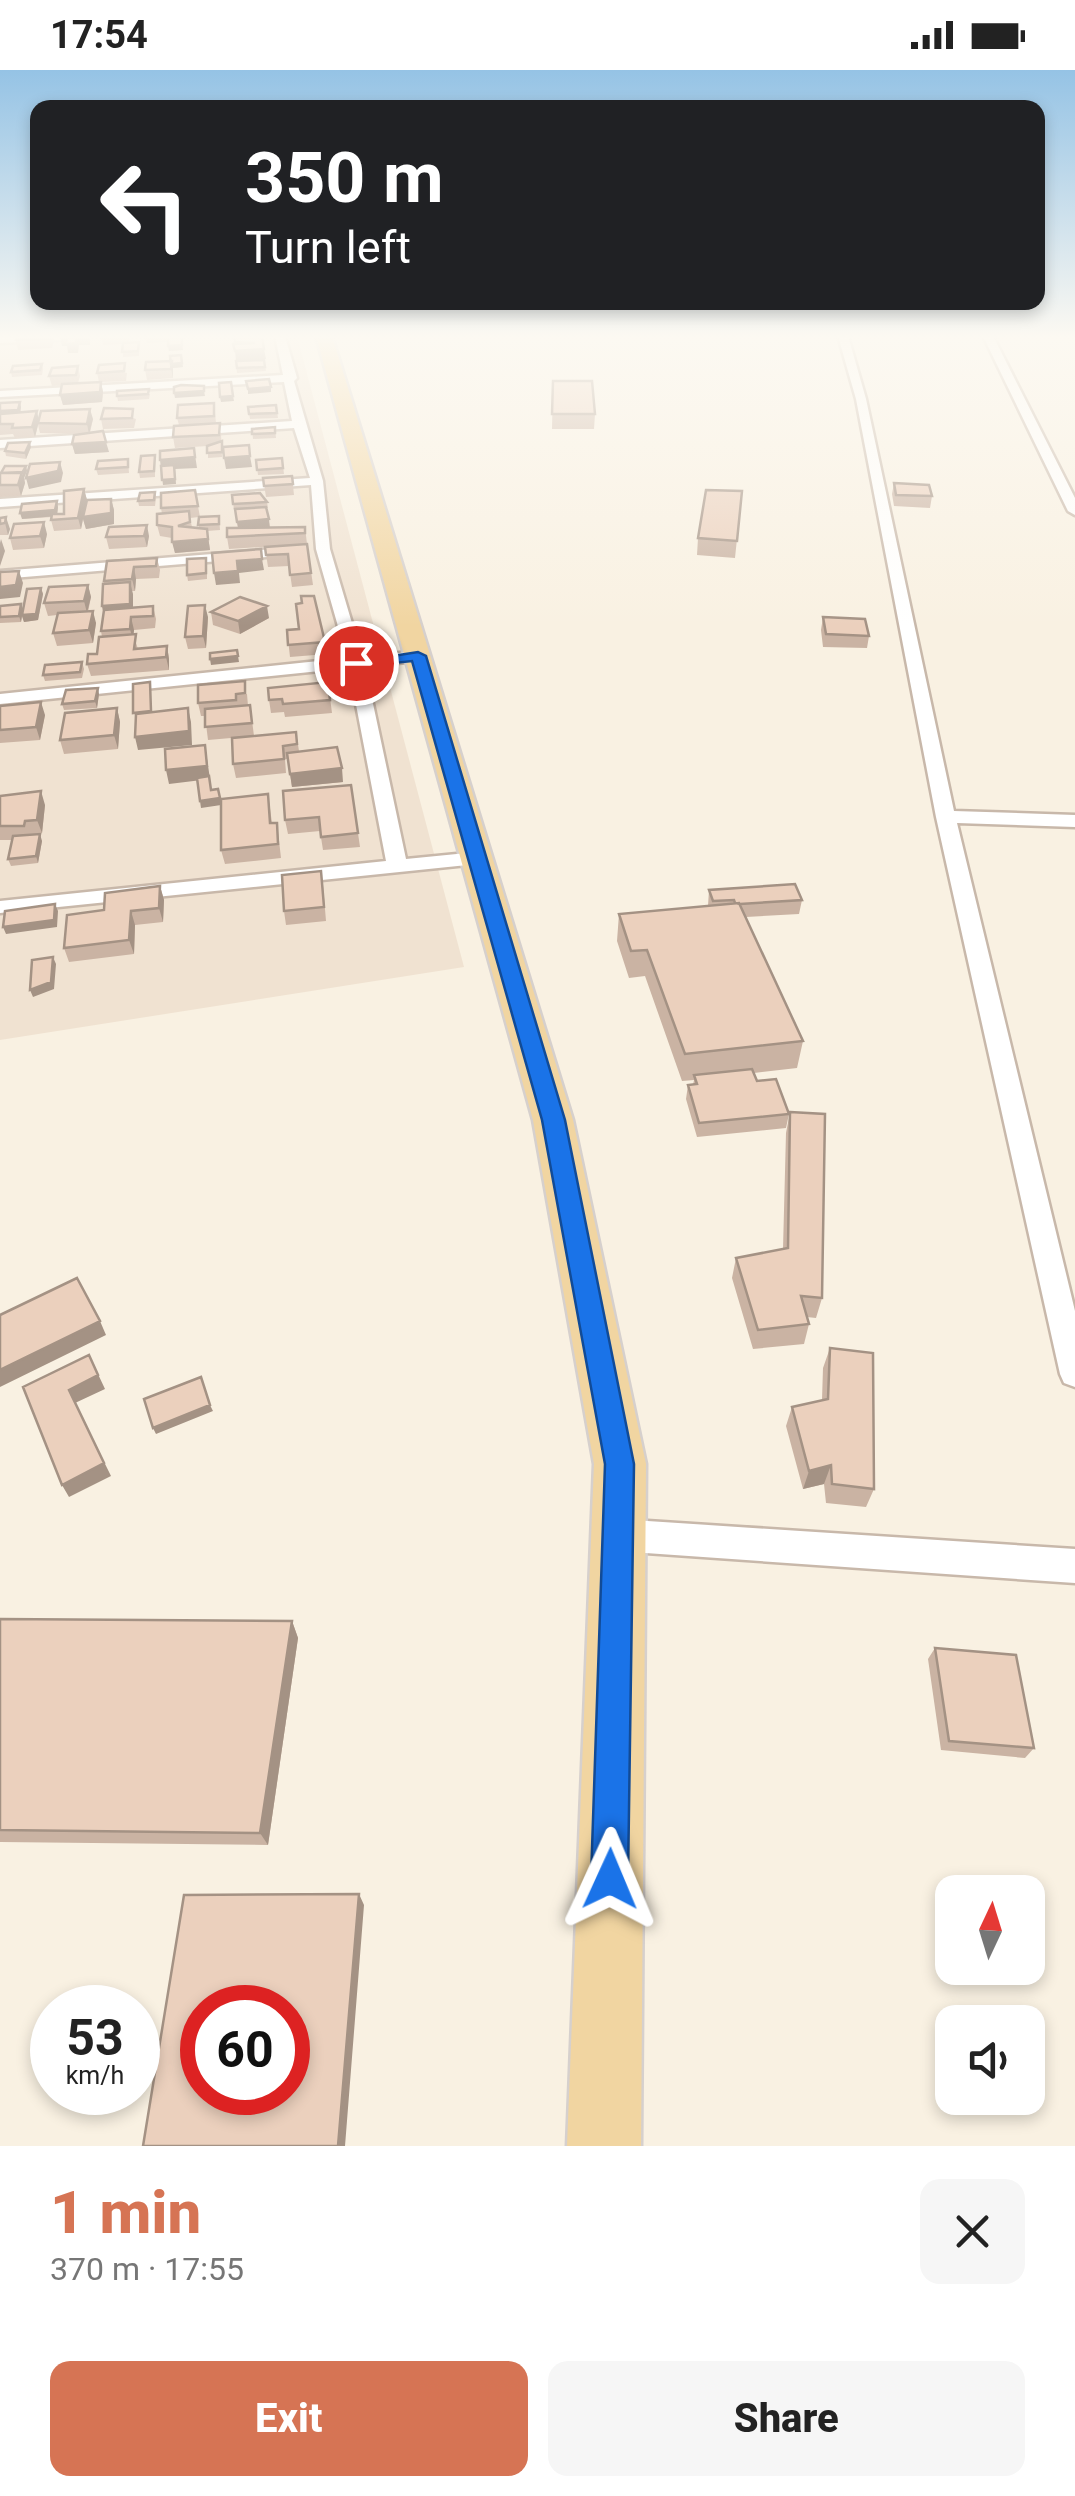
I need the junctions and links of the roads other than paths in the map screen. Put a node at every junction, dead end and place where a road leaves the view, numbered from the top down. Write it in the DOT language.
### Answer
graph roads {
  1 [pos="166,433"];
  2 [pos="301,433"];
  3 [pos="352,433"];
  4 [pos="869,433"];
  5 [pos="1036,433"];
  6 [pos="0,444"];
  7 [pos="316,480"];
  8 [pos="0,503"];
  9 [pos="1075,511"];
  10 [pos="323,549"];
  11 [pos="0,575"];
  12 [pos="418,656"];
  13 [pos="356,663"];
  14 [pos="0,699"];
  15 [pos="946,817"];
  16 [pos="1075,821"];
  17 [pos="477,858"];
  18 [pos="398,866"];
  19 [pos="0,907"];
  20 [pos="1075,1374"];
  21 [pos="617,1535"];
  22 [pos="1075,1566"];
  23 [pos="604,2146"];
  1 -- 6 [label="street"];
  2 -- 7 [label="street"];
  3 -- 12 [label="main road"];
  4 -- 15 [label="street"];
  5 -- 9 [label="street"];
  7 -- 8 [label="street"];
  7 -- 10 [label="street"];
  10 -- 11 [label="street"];
  10 -- 13 [label="street"];
  12 -- 13 [label="street"];
  12 -- 17 [label="main road"];
  13 -- 14 [label="street"];
  13 -- 18 [label="street"];
  15 -- 16 [label="street"];
  15 -- 20 [label="street"];
  17 -- 18 [label="street"];
  17 -- 21 [label="main road"];
  18 -- 19 [label="street"];
  21 -- 22 [label="street"];
  21 -- 23 [label="main road"];
}
